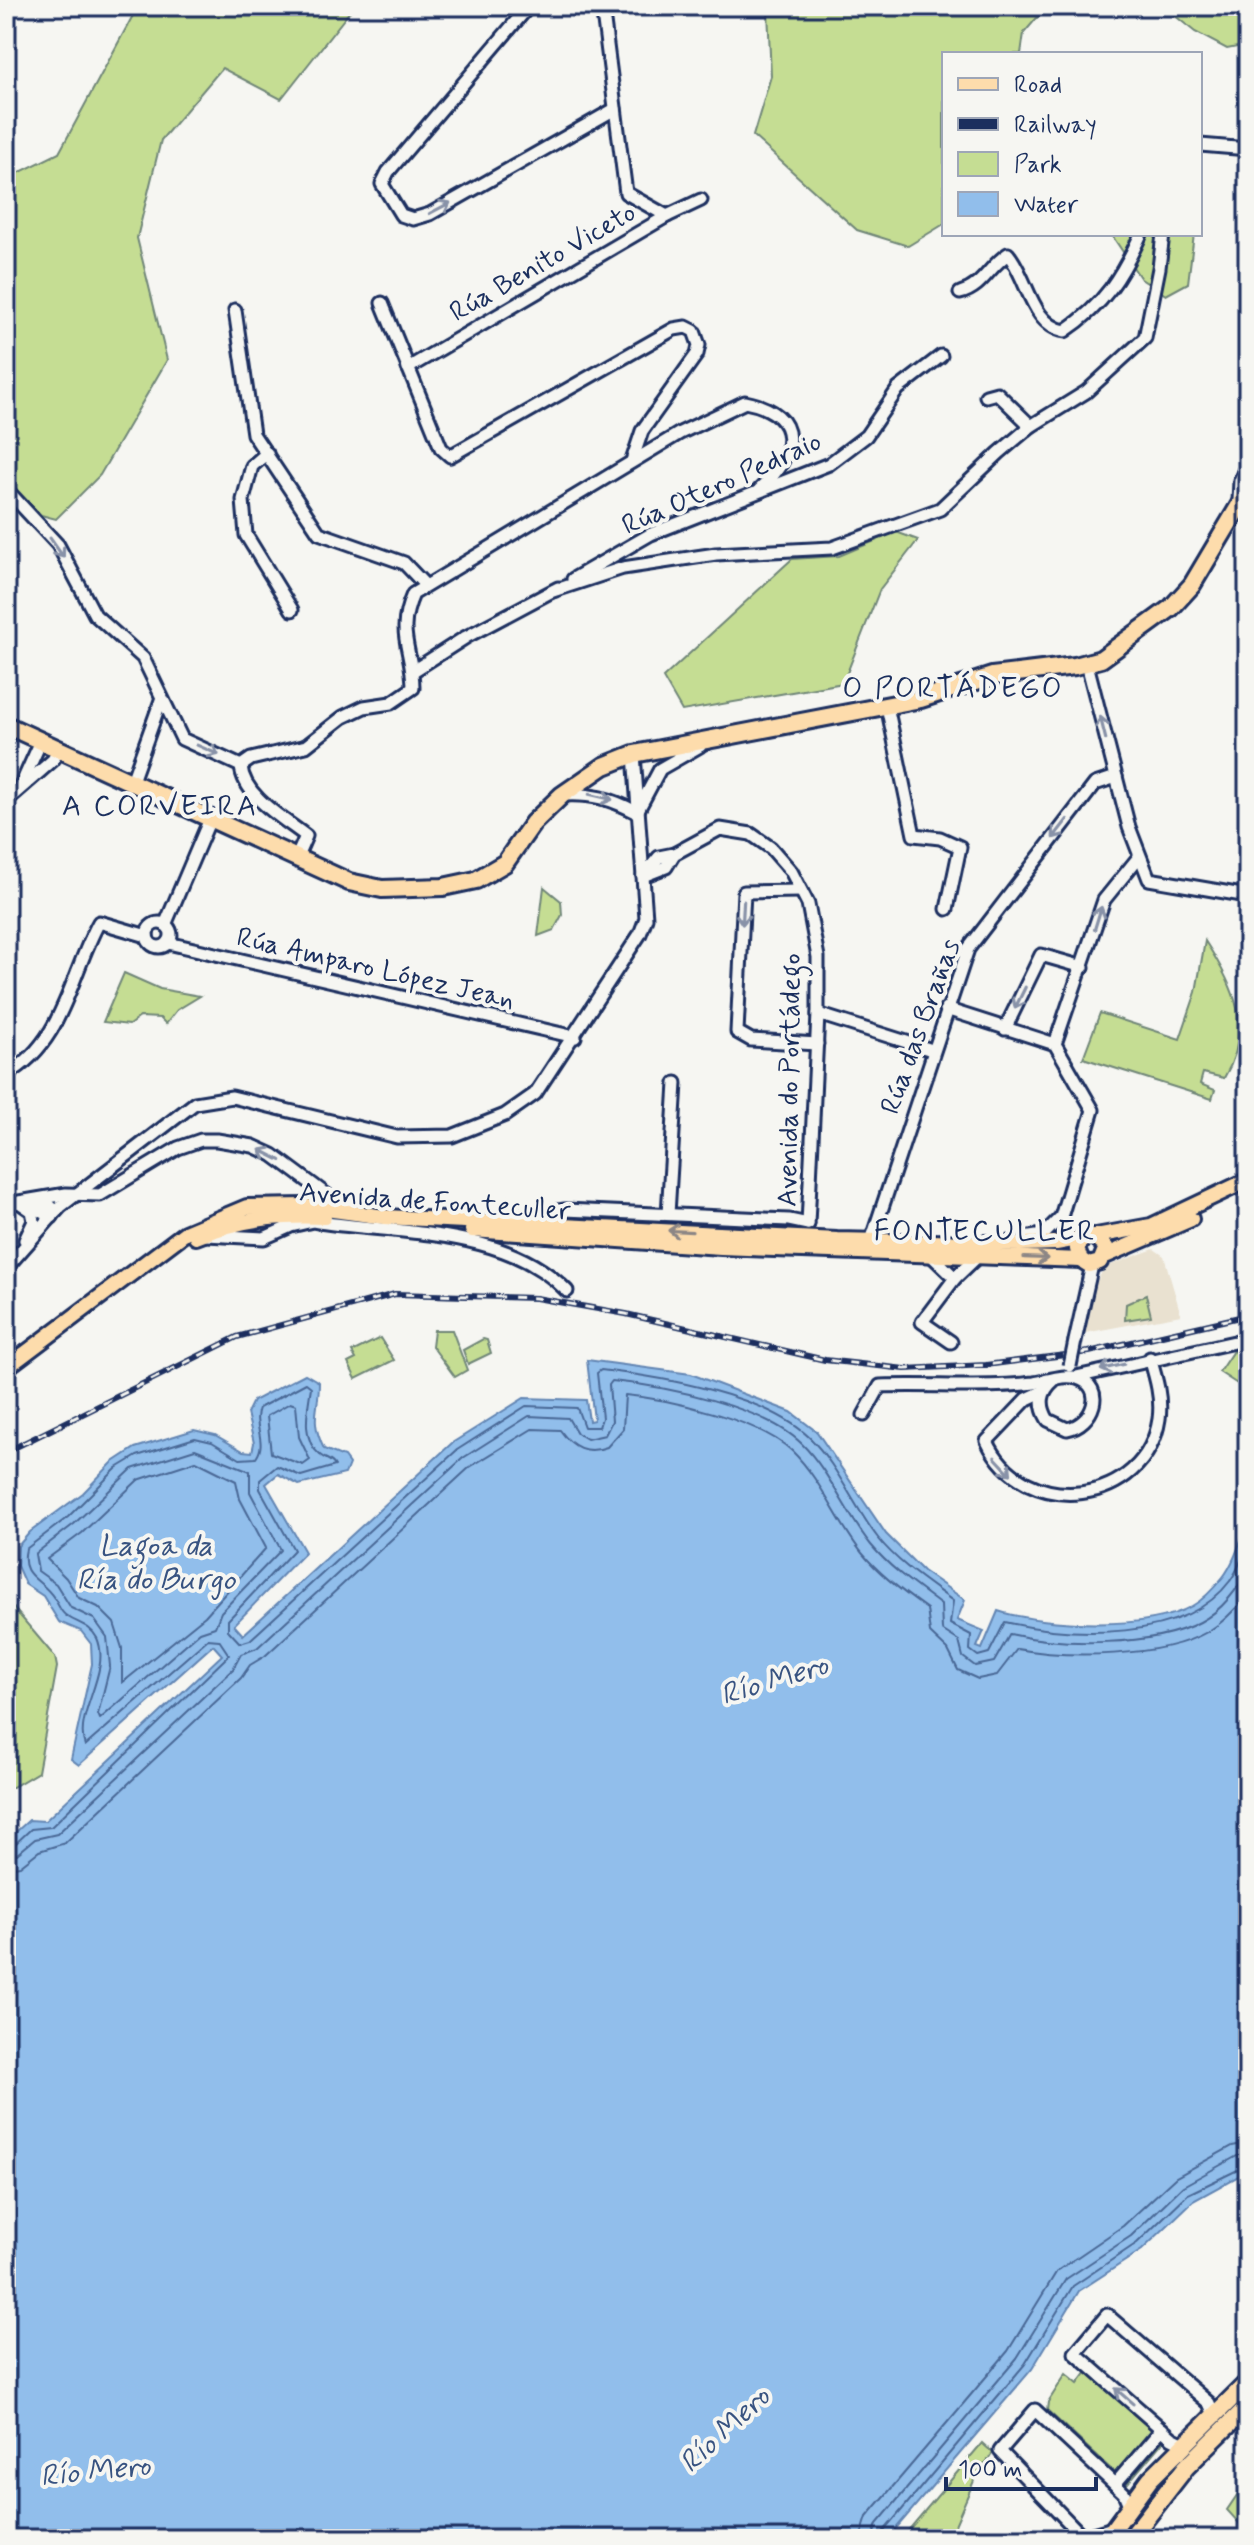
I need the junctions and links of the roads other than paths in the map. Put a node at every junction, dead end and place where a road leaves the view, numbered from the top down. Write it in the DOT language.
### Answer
graph roads {
  1 [pos="529,6"];
  2 [pos="602,6"];
  3 [pos="615,109"];
  4 [pos="1202,145"];
  5 [pos="1248,149"];
  6 [pos="701,200"];
  7 [pos="667,216"];
  8 [pos="1140,236"];
  9 [pos="1163,236"];
  10 [pos="960,293"];
  11 [pos="382,303"];
  12 [pos="235,310"];
  13 [pos="941,356"];
  14 [pos="408,368"];
  15 [pos="986,396"];
  16 [pos="1031,426"];
  17 [pos="267,453"];
  18 [pos="632,461"];
  19 [pos="1248,462"];
  20 [pos="6,489"];
  21 [pos="759,490"];
  22 [pos="1246,496"];
  23 [pos="425,585"];
  24 [pos="553,591"];
  25 [pos="292,610"];
  26 [pos="1087,664"];
  27 [pos="413,671"];
  28 [pos="161,700"];
  29 [pos="887,706"];
  30 [pos="6,725"];
  31 [pos="753,730"];
  32 [pos="41,741"];
  33 [pos="59,749"];
  34 [pos="634,754"];
  35 [pos="36,758"];
  36 [pos="241,766"];
  37 [pos="46,767"];
  38 [pos="1116,777"];
  39 [pos="131,784"];
  40 [pos="562,795"];
  41 [pos="11,797"];
  42 [pos="636,812"];
  43 [pos="210,819"];
  44 [pos="640,843"];
  45 [pos="674,854"];
  46 [pos="1138,858"];
  47 [pos="296,859"];
  48 [pos="643,876"];
  49 [pos="801,891"];
  50 [pos="1248,896"];
  51 [pos="947,909"];
  52 [pos="165,925"];
  53 [pos="147,936"];
  54 [pos="168,943"];
  55 [pos="1083,967"];
  56 [pos="946,1009"];
  57 [pos="818,1014"];
  58 [pos="971,1018"];
  59 [pos="940,1025"];
  60 [pos="1005,1029"];
  61 [pos="575,1037"];
  62 [pos="817,1044"];
  63 [pos="1055,1044"];
  64 [pos="932,1050"];
  65 [pos="6,1075"];
  66 [pos="676,1083"];
  67 [pos="1248,1180"];
  68 [pos="1238,1191"];
  69 [pos="78,1194"];
  70 [pos="19,1202"];
  71 [pos="6,1203"];
  72 [pos="304,1206"];
  73 [pos="668,1214"];
  74 [pos="52,1217"];
  75 [pos="385,1217"];
  76 [pos="562,1217"];
  77 [pos="1061,1217"];
  78 [pos="248,1219"];
  79 [pos="203,1229"];
  80 [pos="808,1235"];
  81 [pos="250,1238"];
  82 [pos="1084,1239"];
  83 [pos="651,1242"];
  84 [pos="870,1242"];
  85 [pos="968,1242"];
  86 [pos="721,1247"];
  87 [pos="908,1255"];
  88 [pos="931,1255"];
  89 [pos="978,1256"];
  90 [pos="1105,1256"];
  91 [pos="15,1258"];
  92 [pos="1087,1262"];
  93 [pos="6,1268"];
  94 [pos="955,1278"];
  95 [pos="567,1291"];
  96 [pos="1248,1339"];
  97 [pos="951,1342"];
  98 [pos="1150,1358"];
  99 [pos="6,1368"];
  100 [pos="1071,1373"];
  101 [pos="6,1377"];
  102 [pos="1054,1380"];
  103 [pos="1044,1391"];
  104 [pos="864,1415"];
  105 [pos="1248,2382"];
  106 [pos="1248,2390"];
  107 [pos="1248,2399"];
  108 [pos="1248,2406"];
  109 [pos="1214,2415"];
  110 [pos="1162,2429"];
  111 [pos="1184,2444"];
  112 [pos="1115,2484"];
  113 [pos="1122,2526"];
  114 [pos="1084,2538"];
  1 -- 3 [label="street, one-way"];
  2 -- 3 [label="street"];
  3 -- 7 [label="street"];
  4 -- 5 [label="street"];
  6 -- 7 [label="street, Rúa Benito Viceto"];
  7 -- 14 [label="street, Rúa Benito Viceto"];
  8 -- 10 [label="street"];
  9 -- 16 [label="street"];
  11 -- 14 [label="street"];
  12 -- 17 [label="street"];
  13 -- 21 [label="street, Rúa Otero Pedraio"];
  14 -- 18 [label="street"];
  15 -- 16 [label="street"];
  16 -- 24 [label="street"];
  17 -- 23 [label="street"];
  17 -- 25 [label="street"];
  18 -- 21 [label="street"];
  18 -- 23 [label="street"];
  19 -- 22 [label="street"];
  20 -- 28 [label="street, one-way"];
  21 -- 24 [label="street, Rúa Otero Pedraio"];
  22 -- 26 [label="highway"];
  23 -- 27 [label="street"];
  24 -- 27 [label="street, Rúa Otero Pedraio"];
  26 -- 29 [label="highway"];
  38 -- 26 [label="street, one-way"];
  27 -- 36 [label="street"];
  28 -- 36 [label="street, one-way"];
  28 -- 39 [label="street"];
  29 -- 31 [label="highway"];
  29 -- 51 [label="street"];
  30 -- 32 [label="highway"];
  31 -- 34 [label="highway"];
  31 -- 42 [label="street"];
  32 -- 33 [label="highway"];
  32 -- 35 [label="street"];
  33 -- 37 [label="street"];
  33 -- 39 [label="highway"];
  34 -- 40 [label="highway"];
  34 -- 42 [label="street"];
  35 -- 37 [label="street"];
  35 -- 41 [label="street"];
  36 -- 47 [label="street"];
  37 -- 41 [label="street"];
  38 -- 46 [label="street"];
  38 -- 56 [label="street, Rúa das Brañas, one-way"];
  39 -- 43 [label="highway"];
  40 -- 42 [label="street, one-way"];
  40 -- 47 [label="highway"];
  42 -- 44 [label="street"];
  43 -- 47 [label="highway"];
  43 -- 52 [label="street"];
  44 -- 45 [label="street"];
  44 -- 48 [label="street"];
  45 -- 48 [label="street, Avenida do Portádego"];
  45 -- 49 [label="street, Avenida do Portádego"];
  46 -- 50 [label="street"];
  55 -- 46 [label="street, one-way"];
  48 -- 61 [label="street"];
  49 -- 57 [label="street, Avenida do Portádego"];
  49 -- 62 [label="street, Avenida do Portádego, one-way"];
  52 -- 53 [label="street"];
  52 -- 54 [label="street"];
  53 -- 54 [label="street"];
  53 -- 65 [label="street"];
  54 -- 61 [label="street, Rúa Amparo López Jean"];
  55 -- 60 [label="street, one-way"];
  55 -- 63 [label="street"];
  56 -- 58 [label="street"];
  56 -- 59 [label="street, Rúa das Brañas"];
  57 -- 62 [label="street, Avenida do Portádego"];
  57 -- 64 [label="street"];
  58 -- 59 [label="street"];
  58 -- 60 [label="street"];
  59 -- 64 [label="street, Rúa das Brañas"];
  60 -- 63 [label="street"];
  61 -- 69 [label="street"];
  62 -- 80 [label="street, Avenida do Portádego"];
  63 -- 77 [label="street"];
  64 -- 84 [label="street, Rúa das Brañas"];
  66 -- 73 [label="street"];
  67 -- 68 [label="main road"];
  68 -- 82 [label="main road, Avenida de Fonteculler"];
  68 -- 90 [label="main road"];
  69 -- 70 [label="street"];
  69 -- 74 [label="street"];
  75 -- 69 [label="street, one-way"];
  70 -- 71 [label="street"];
  70 -- 74 [label="street"];
  70 -- 91 [label="street"];
  72 -- 75 [label="main road, Avenida de Fonteculler"];
  72 -- 78 [label="street"];
  72 -- 79 [label="main road, Avenida de Fonteculler"];
  73 -- 76 [label="street"];
  73 -- 80 [label="street"];
  74 -- 91 [label="street"];
  75 -- 76 [label="main road, Avenida de Fonteculler"];
  80 -- 76 [label="main road, Avenida de Fonteculler, one-way"];
  76 -- 83 [label="main road"];
  77 -- 82 [label="street"];
  77 -- 85 [label="street"];
  78 -- 79 [label="main road, Avenida de Fonteculler"];
  78 -- 81 [label="street"];
  78 -- 83 [label="main road, Avenida de Fonteculler"];
  79 -- 81 [label="street"];
  79 -- 99 [label="main road, Avenida de Fonteculler"];
  79 -- 101 [label="main road, Avenida de Fonteculler"];
  80 -- 84 [label="street, Avenida de Fonteculler"];
  80 -- 84 [label="main road, Avenida de Fonteculler"];
  80 -- 86 [label="street, Avenida do Portádego"];
  81 -- 95 [label="street"];
  82 -- 85 [label="main road, Avenida de Fonteculler"];
  82 -- 90 [label="main road"];
  82 -- 92 [label="main road"];
  83 -- 86 [label="main road, Avenida de Fonteculler"];
  84 -- 85 [label="main road, Avenida de Fonteculler"];
  84 -- 87 [label="street, Avenida de Fonteculler"];
  86 -- 87 [label="main road, Avenida de Fonteculler"];
  87 -- 88 [label="main road, Avenida de Fonteculler"];
  88 -- 89 [label="main road, Avenida de Fonteculler"];
  88 -- 94 [label="street"];
  89 -- 92 [label="main road, Avenida de Fonteculler, one-way"];
  89 -- 94 [label="street"];
  90 -- 92 [label="main road"];
  91 -- 93 [label="street"];
  92 -- 100 [label="street, bridge"];
  94 -- 97 [label="street"];
  96 -- 98 [label="street"];
  98 -- 100 [label="street, one-way"];
  103 -- 98 [label="street, one-way"];
  100 -- 102 [label="street"];
  100 -- 103 [label="street"];
  102 -- 103 [label="street"];
  102 -- 104 [label="street"];
  105 -- 109 [label="highway"];
  106 -- 113 [label="highway"];
  107 -- 113 [label="highway"];
  108 -- 113 [label="highway"];
  110 -- 109 [label="street, one-way"];
  109 -- 111 [label="highway"];
  110 -- 111 [label="street"];
  110 -- 112 [label="street"];
  111 -- 113 [label="highway"];
  112 -- 113 [label="street"];
  112 -- 114 [label="street"];
  113 -- 114 [label="street"];
}
